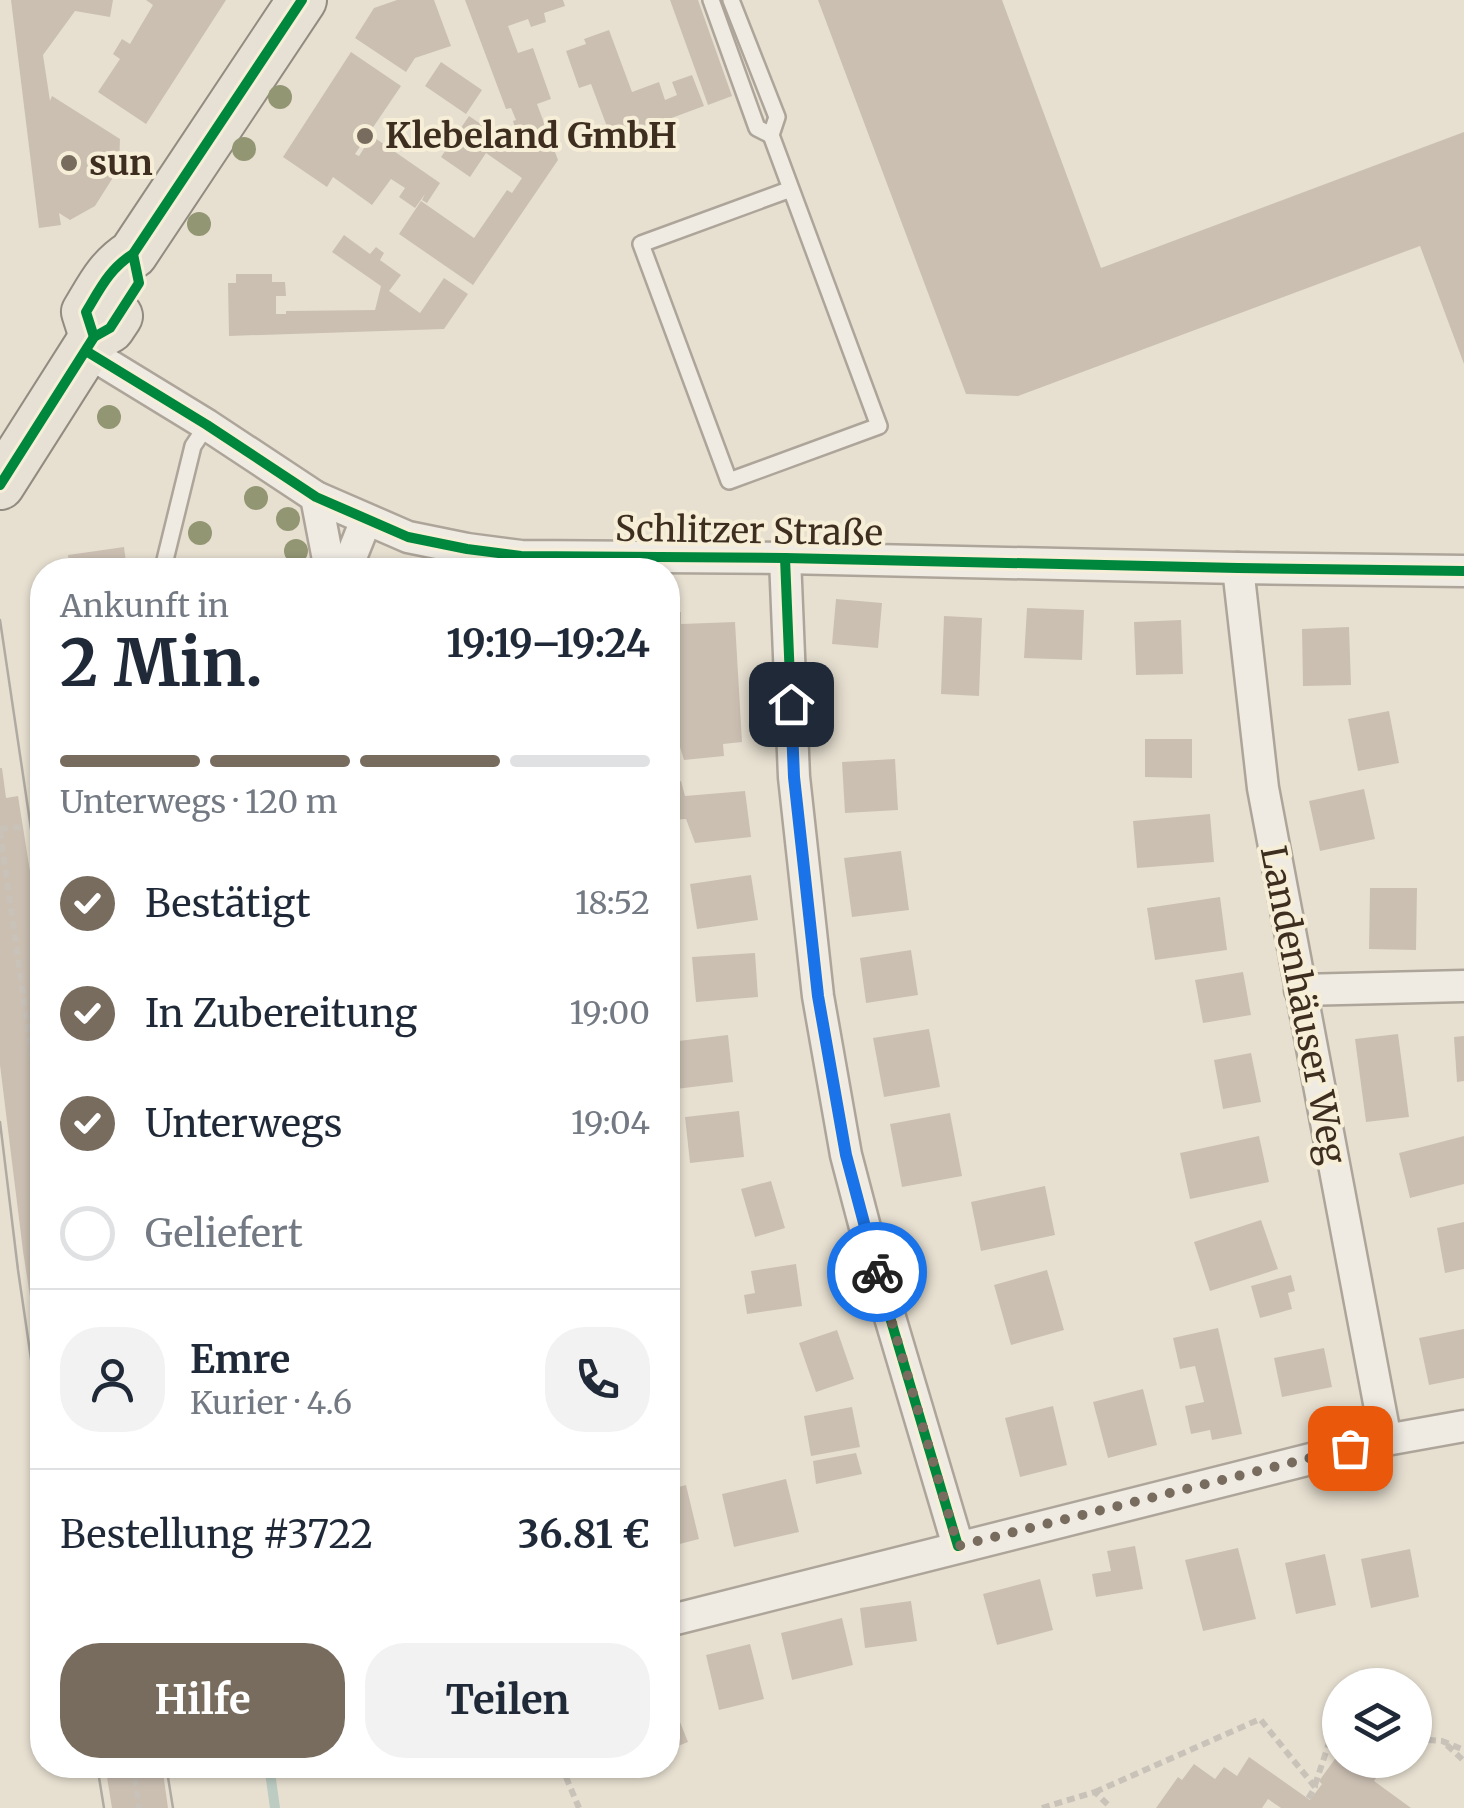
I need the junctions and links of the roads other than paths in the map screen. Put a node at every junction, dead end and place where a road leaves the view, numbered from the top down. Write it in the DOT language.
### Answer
graph roads {
  1 [pos="302,0"];
  2 [pos="711,0"];
  3 [pos="731,0"];
  4 [pos="771,135"];
  5 [pos="790,189"];
  6 [pos="90,344"];
  7 [pos="207,425"];
  8 [pos="0,485"];
  9 [pos="316,497"];
  10 [pos="366,520"];
  11 [pos="166,558"];
  12 [pos="328,558"];
  13 [pos="351,558"];
  14 [pos="785,558"];
  15 [pos="1238,568"];
  16 [pos="1464,571"];
  17 [pos="1464,986"];
  18 [pos="1300,990"];
  19 [pos="1464,1426"];
  20 [pos="1386,1440"];
  21 [pos="958,1546"];
  22 [pos="680,1618"];
  1 -- 6 [label="main road"];
  2 -- 4 [label="lane"];
  3 -- 4 [label="lane"];
  4 -- 5 [label="lane"];
  5 -- 5 [label="lane"];
  6 -- 7 [label="street, Schlitzer Straße"];
  6 -- 8 [label="main road"];
  7 -- 9 [label="street, Schlitzer Straße"];
  7 -- 11 [label="lane"];
  9 -- 10 [label="street, Schlitzer Straße"];
  9 -- 12 [label="street"];
  10 -- 13 [label="street"];
  10 -- 14 [label="street, Schlitzer Straße"];
  14 -- 15 [label="street, Schlitzer Straße"];
  14 -- 21 [label="street"];
  15 -- 16 [label="street, Schlitzer Straße"];
  15 -- 18 [label="street, Landenhäuser Weg"];
  17 -- 18 [label="street"];
  18 -- 20 [label="street, Landenhäuser Weg"];
  19 -- 20 [label="street"];
  20 -- 21 [label="street"];
  21 -- 22 [label="street"];
}
